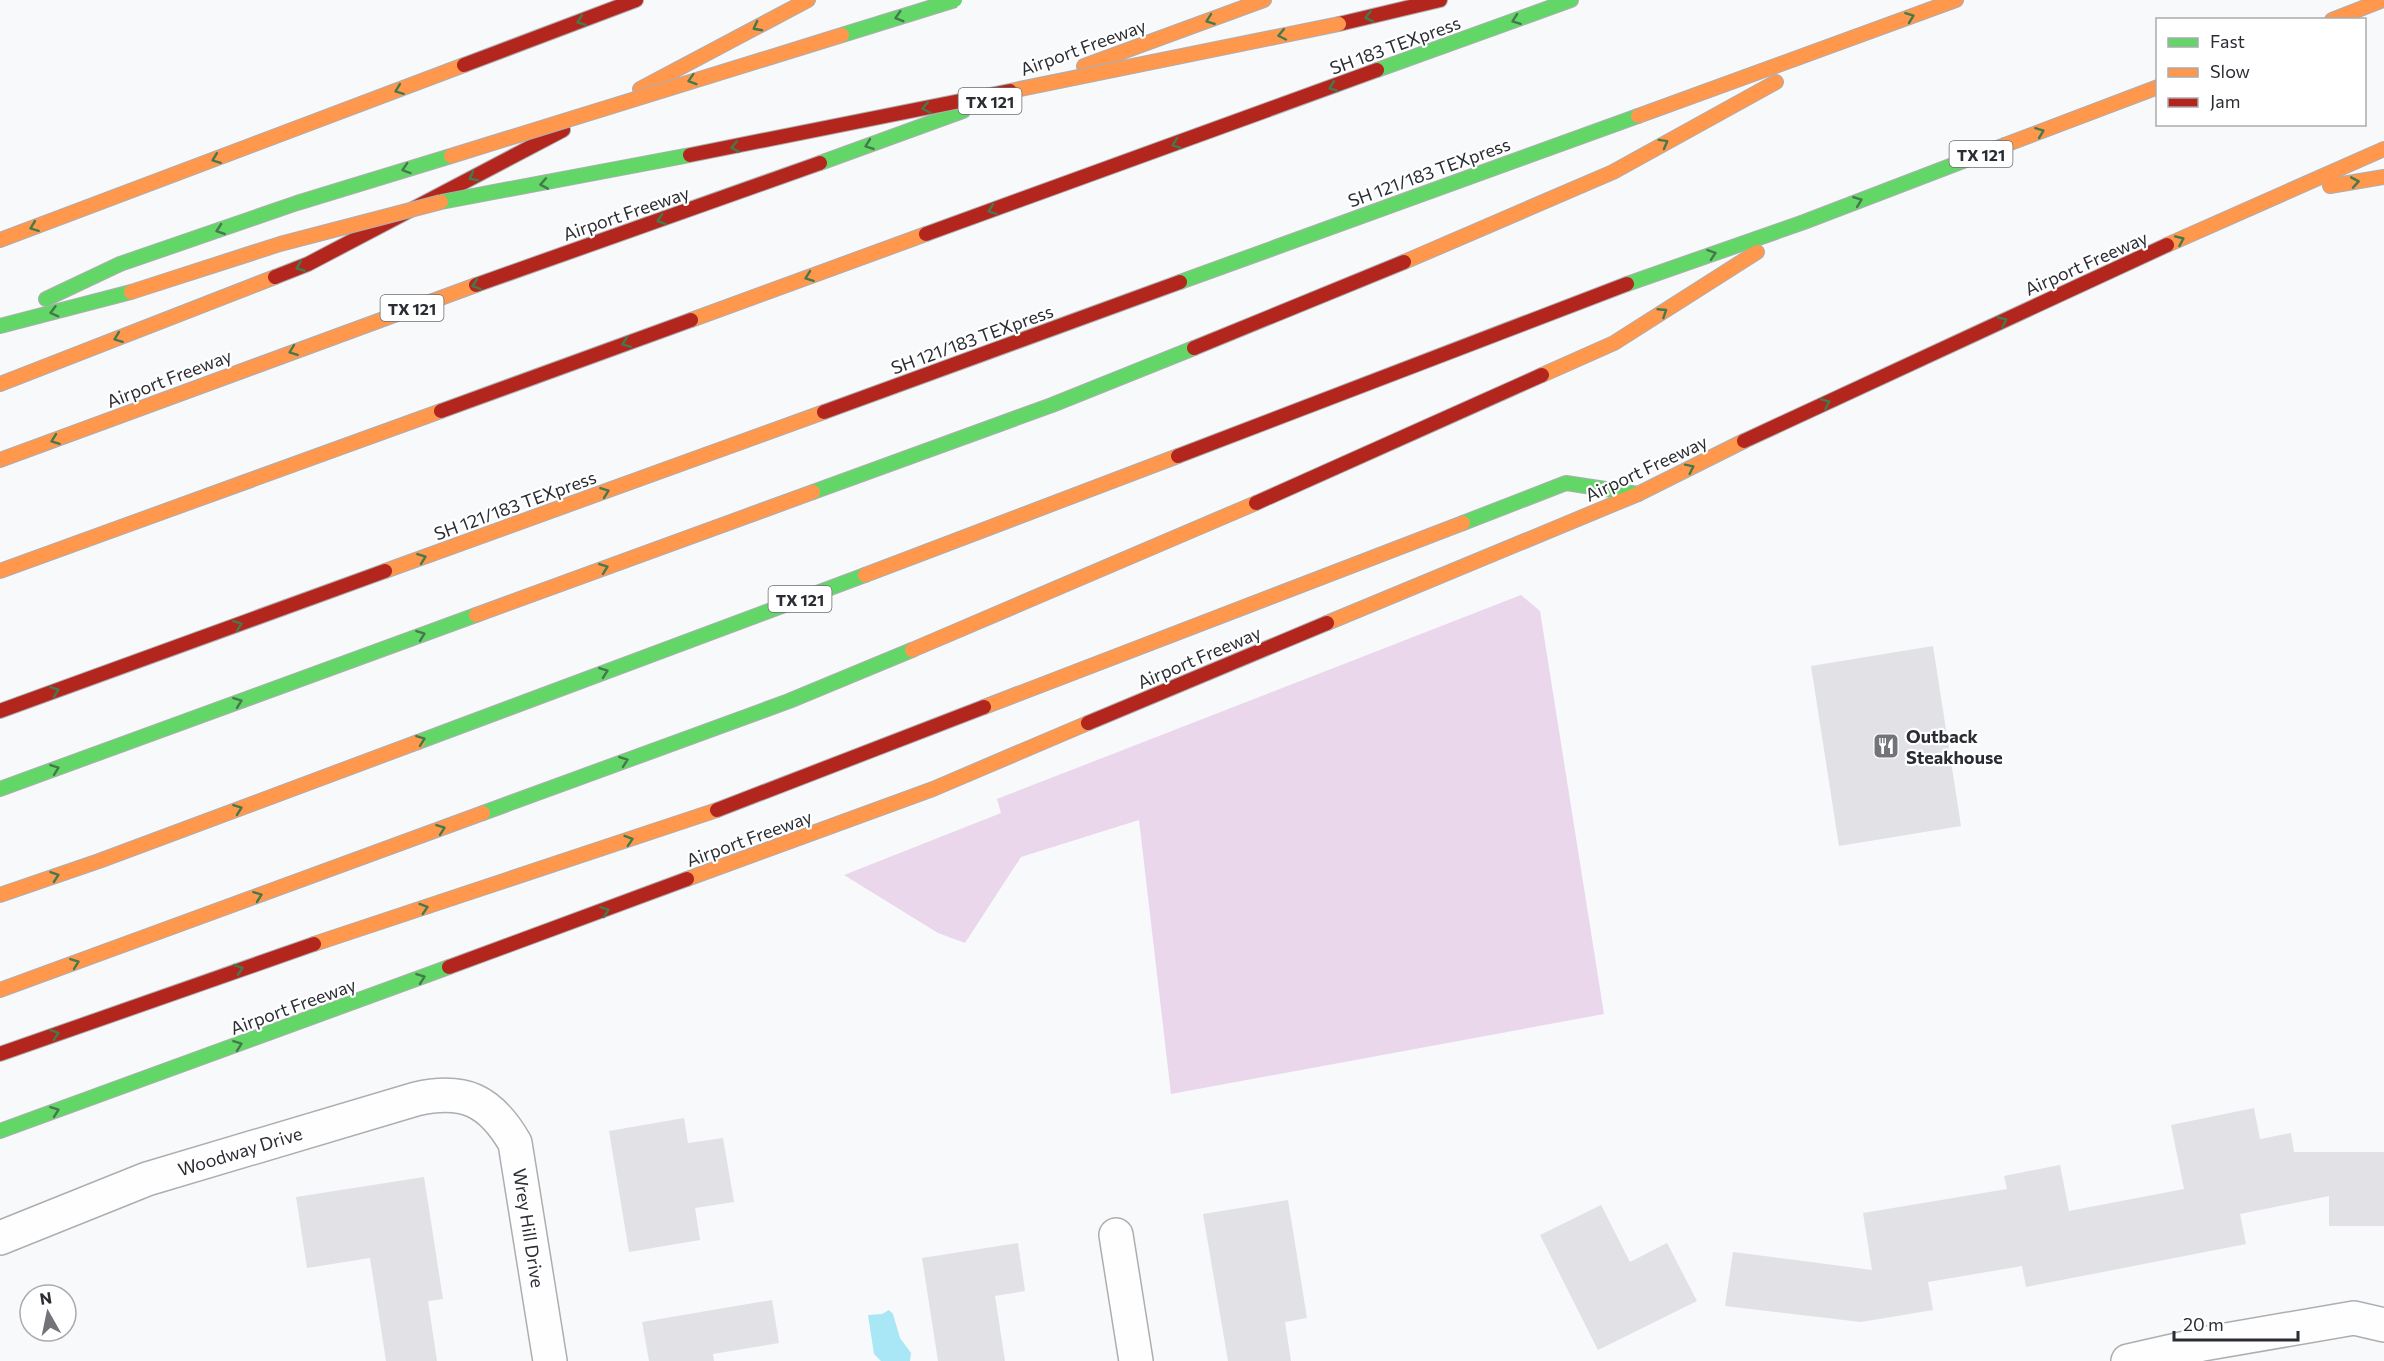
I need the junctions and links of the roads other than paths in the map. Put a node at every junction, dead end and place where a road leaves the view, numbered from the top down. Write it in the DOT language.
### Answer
graph roads {
  1 [pos="636,0"];
  2 [pos="808,0"];
  3 [pos="955,0"];
  4 [pos="1264,0"];
  5 [pos="1440,0"];
  6 [pos="1571,0"];
  7 [pos="1956,0"];
  8 [pos="2383,0"];
  9 [pos="2337,18"];
  10 [pos="1864,33"];
  11 [pos="2156,87"];
  12 [pos="2384,149"];
  13 [pos="2384,177"];
  14 [pos="2284,194"];
  15 [pos="1804,222"];
  16 [pos="0,240"];
  17 [pos="0,320"];
  18 [pos="0,326"];
  19 [pos="0,384"];
  20 [pos="0,460"];
  21 [pos="1638,494"];
  22 [pos="0,571"];
  23 [pos="0,711"];
  24 [pos="0,789"];
  25 [pos="0,895"];
  26 [pos="0,990"];
  27 [pos="0,1054"];
  28 [pos="485,1106"];
  29 [pos="0,1131"];
  30 [pos="1116,1235"];
  31 [pos="0,1238"];
  32 [pos="2384,1325"];
  33 [pos="550,1361"];
  34 [pos="1136,1361"];
  35 [pos="2128,1361"];
  1 -- 16 [label="main road, one-way"];
  2 -- 19 [label="main road, one-way"];
  3 -- 17 [label="main road, one-way, bridge"];
  4 -- 20 [label="main road, Airport Freeway / TX 121, one-way"];
  5 -- 18 [label="main road, one-way, bridge"];
  6 -- 22 [label="main road, SH 183 TEXpress, one-way"];
  10 -- 7 [label="main road, SH 121/183 TEXpress, one-way"];
  8 -- 9 [label="main road"];
  23 -- 10 [label="main road, SH 121/183 TEXpress, one-way"];
  24 -- 10 [label="main road, one-way"];
  15 -- 11 [label="main road, TX 121, one-way"];
  12 -- 14 [label="main road, Airport Freeway"];
  14 -- 13 [label="main road, one-way"];
  21 -- 14 [label="main road, Airport Freeway, one-way"];
  25 -- 15 [label="main road, TX 121, one-way"];
  26 -- 15 [label="main road, one-way"];
  27 -- 21 [label="main road, one-way"];
  29 -- 21 [label="main road, Airport Freeway, one-way"];
  28 -- 31 [label="street, Woodway Drive"];
  28 -- 33 [label="street, Wrey Hill Drive"];
  30 -- 34 [label="street"];
  32 -- 35 [label="street"];
}
